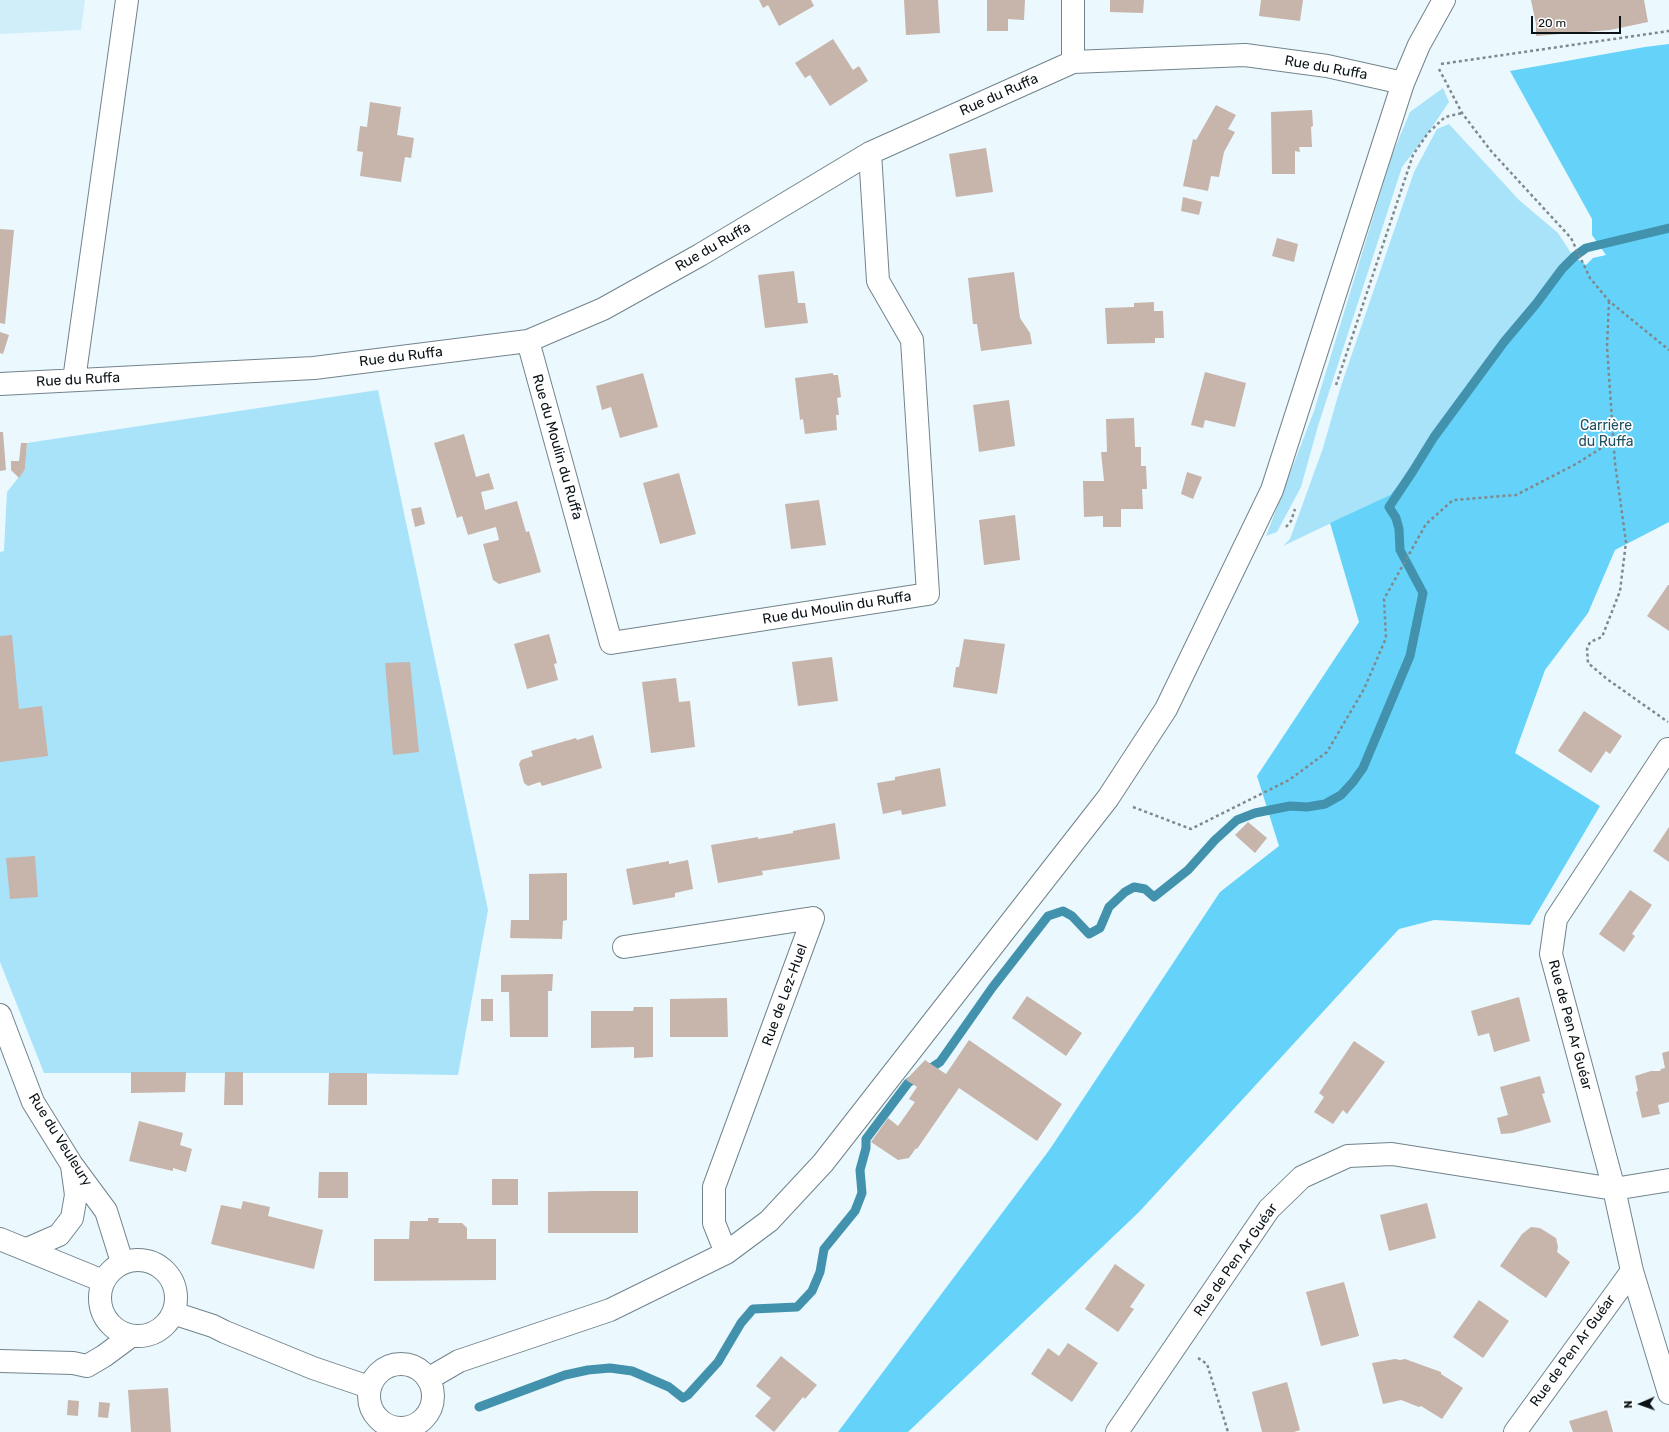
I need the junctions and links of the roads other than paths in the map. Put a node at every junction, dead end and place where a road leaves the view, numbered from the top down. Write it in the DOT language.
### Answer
graph roads {
  1 [pos="127,0"];
  2 [pos="1073,0"];
  3 [pos="1444,0"];
  4 [pos="1073,62"];
  5 [pos="1403,82"];
  6 [pos="870,153"];
  7 [pos="528,341"];
  8 [pos="74,380"];
  9 [pos="0,384"];
  10 [pos="1668,749"];
  11 [pos="624,947"];
  12 [pos="0,1015"];
  13 [pos="72,1165"];
  14 [pos="1669,1180"];
  15 [pos="1614,1189"];
  16 [pos="0,1239"];
  17 [pos="27,1249"];
  18 [pos="726,1253"];
  19 [pos="122,1262"];
  20 [pos="1632,1270"];
  21 [pos="103,1281"];
  22 [pos="173,1313"];
  23 [pos="131,1336"];
  24 [pos="0,1361"];
  25 [pos="428,1379"];
  26 [pos="369,1387"];
  27 [pos="1669,1393"];
  28 [pos="427,1427"];
  29 [pos="1118,1432"];
  30 [pos="1515,1432"];
  1 -- 8 [label="street"];
  2 -- 4 [label="street"];
  3 -- 5 [label="street"];
  4 -- 5 [label="street, Rue du Ruffa"];
  4 -- 6 [label="street, Rue du Ruffa"];
  5 -- 18 [label="street"];
  6 -- 7 [label="street, Rue du Ruffa"];
  6 -- 7 [label="street, Rue du Moulin du Ruffa"];
  7 -- 8 [label="street, Rue du Ruffa"];
  8 -- 9 [label="street, Rue du Ruffa"];
  10 -- 15 [label="street, Rue de Pen Ar Guéar"];
  11 -- 18 [label="street, Rue de Lez-Huel"];
  12 -- 13 [label="street, Rue du Veuleury"];
  13 -- 17 [label="street"];
  13 -- 19 [label="street, Rue du Veuleury"];
  14 -- 15 [label="street, Rue de Pen Ar Guéar"];
  15 -- 20 [label="street, Rue de Pen Ar Guéar"];
  15 -- 29 [label="street, Rue de Pen Ar Guéar"];
  16 -- 17 [label="street"];
  17 -- 21 [label="street"];
  18 -- 25 [label="street"];
  19 -- 21 [label="street"];
  19 -- 22 [label="street"];
  20 -- 27 [label="street, Rue de Pen Ar Guéar"];
  20 -- 30 [label="street, Rue de Pen Ar Guéar"];
  21 -- 23 [label="street"];
  22 -- 23 [label="street"];
  22 -- 26 [label="street"];
  23 -- 24 [label="street"];
  25 -- 26 [label="street"];
  25 -- 28 [label="street"];
  26 -- 28 [label="street"];
}
